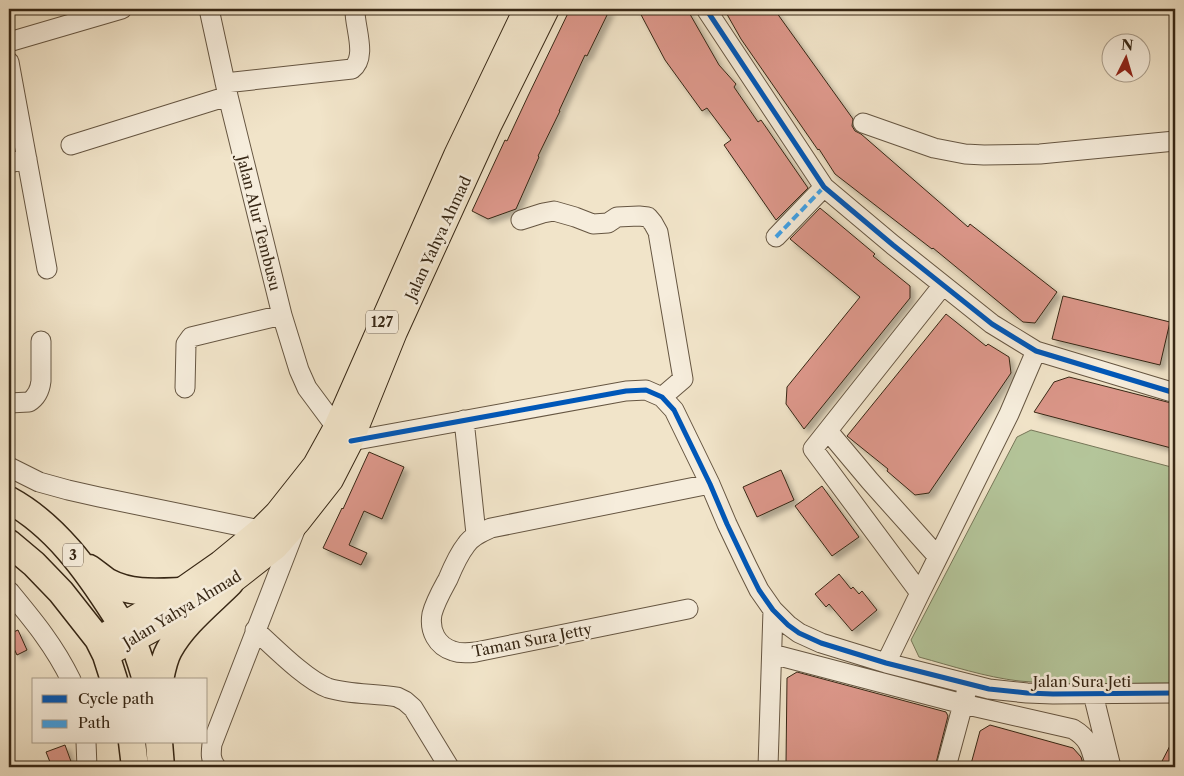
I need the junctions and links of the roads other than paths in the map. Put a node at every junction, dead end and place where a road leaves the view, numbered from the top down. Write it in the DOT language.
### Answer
graph roads {
  1 [pos="122,9"];
  2 [pos="210,9"];
  3 [pos="355,9"];
  4 [pos="526,9"];
  5 [pos="546,9"];
  6 [pos="706,9"];
  7 [pos="9,42"];
  8 [pos="9,62"];
  9 [pos="227,89"];
  10 [pos="863,123"];
  11 [pos="1175,141"];
  12 [pos="71,145"];
  13 [pos="18,161"];
  14 [pos="824,187"];
  15 [pos="521,220"];
  16 [pos="776,237"];
  17 [pos="47,269"];
  18 [pos="943,284"];
  19 [pos="282,314"];
  20 [pos="41,340"];
  21 [pos="1036,351"];
  22 [pos="184,388"];
  23 [pos="1169,391"];
  24 [pos="662,397"];
  25 [pos="9,403"];
  26 [pos="464,420"];
  27 [pos="828,430"];
  28 [pos="344,434"];
  29 [pos="9,467"];
  30 [pos="710,484"];
  31 [pos="9,500"];
  32 [pos="298,522"];
  33 [pos="260,530"];
  34 [pos="476,534"];
  35 [pos="9,543"];
  36 [pos="74,557"];
  37 [pos="938,557"];
  38 [pos="230,583"];
  39 [pos="9,591"];
  40 [pos="180,591"];
  41 [pos="920,593"];
  42 [pos="688,609"];
  43 [pos="773,610"];
  44 [pos="256,630"];
  45 [pos="127,632"];
  46 [pos="102,647"];
  47 [pos="772,654"];
  48 [pos="886,663"];
  49 [pos="70,678"];
  50 [pos="113,678"];
  51 [pos="145,678"];
  52 [pos="160,678"];
  53 [pos="968,684"];
  54 [pos="1175,693"];
  55 [pos="1092,694"];
  56 [pos="963,704"];
  57 [pos="86,744"];
  58 [pos="132,744"];
  59 [pos="158,744"];
  60 [pos="87,767"];
  61 [pos="135,767"];
  62 [pos="161,767"];
  63 [pos="216,767"];
  64 [pos="449,767"];
  65 [pos="768,767"];
  66 [pos="946,767"];
  67 [pos="1096,767"];
  68 [pos="1111,767"];
  1 -- 7 [label="street"];
  2 -- 9 [label="street, Jalan Alur Tembusu"];
  3 -- 9 [label="street"];
  4 -- 28 [label="main road, Jalan Yahya Ahmad / 127"];
  5 -- 28 [label="main road, Jalan Yahya Ahmad / 127"];
  6 -- 14 [label="street"];
  8 -- 13 [label="street"];
  9 -- 12 [label="street"];
  9 -- 19 [label="street, Jalan Alur Tembusu"];
  10 -- 11 [label="street"];
  13 -- 17 [label="street"];
  14 -- 16 [label="street"];
  14 -- 18 [label="street"];
  15 -- 24 [label="street"];
  18 -- 21 [label="street"];
  18 -- 27 [label="street"];
  19 -- 22 [label="street"];
  19 -- 28 [label="street, Jalan Alur Tembusu"];
  20 -- 25 [label="street"];
  21 -- 23 [label="street"];
  21 -- 37 [label="street"];
  24 -- 26 [label="street"];
  24 -- 30 [label="street, Jalan Sura Jeti"];
  26 -- 28 [label="street"];
  26 -- 34 [label="street"];
  27 -- 37 [label="street"];
  27 -- 41 [label="street"];
  28 -- 32 [label="main road, Jalan Yahya Ahmad / 127"];
  28 -- 33 [label="main road, Jalan Yahya Ahmad / 127"];
  29 -- 33 [label="street"];
  30 -- 34 [label="street"];
  30 -- 43 [label="street, Jalan Sura Jeti"];
  31 -- 36 [label="highway, 3"];
  32 -- 38 [label="main road, Jalan Yahya Ahmad / 127"];
  32 -- 44 [label="street"];
  33 -- 40 [label="main road, Jalan Yahya Ahmad / 127"];
  34 -- 42 [label="street, Taman Sura Jetty"];
  35 -- 46 [label="highway, 3"];
  36 -- 40 [label="highway"];
  36 -- 45 [label="highway, 3"];
  37 -- 41 [label="street"];
  38 -- 45 [label="main road, Jalan Yahya Ahmad / 127"];
  38 -- 52 [label="highway"];
  39 -- 49 [label="street"];
  40 -- 45 [label="main road, Jalan Yahya Ahmad / 127"];
  41 -- 48 [label="street"];
  43 -- 47 [label="street"];
  43 -- 48 [label="street, Jalan Sura Jeti"];
  44 -- 63 [label="street"];
  44 -- 64 [label="street"];
  45 -- 46 [label="main road, Jalan Yahya Ahmad / 127"];
  45 -- 51 [label="highway, 3"];
  46 -- 50 [label="highway, 3"];
  47 -- 56 [label="street"];
  47 -- 65 [label="street"];
  48 -- 53 [label="street, Jalan Sura Jeti"];
  53 -- 55 [label="street, Jalan Sura Jeti"];
  53 -- 56 [label="street"];
  54 -- 55 [label="street, Jalan Sura Jeti"];
  55 -- 68 [label="street"];
  56 -- 66 [label="street"];
  56 -- 67 [label="street"];
  57 -- 60 [label="street"];
  58 -- 61 [label="highway"];
  59 -- 62 [label="highway"];
}
